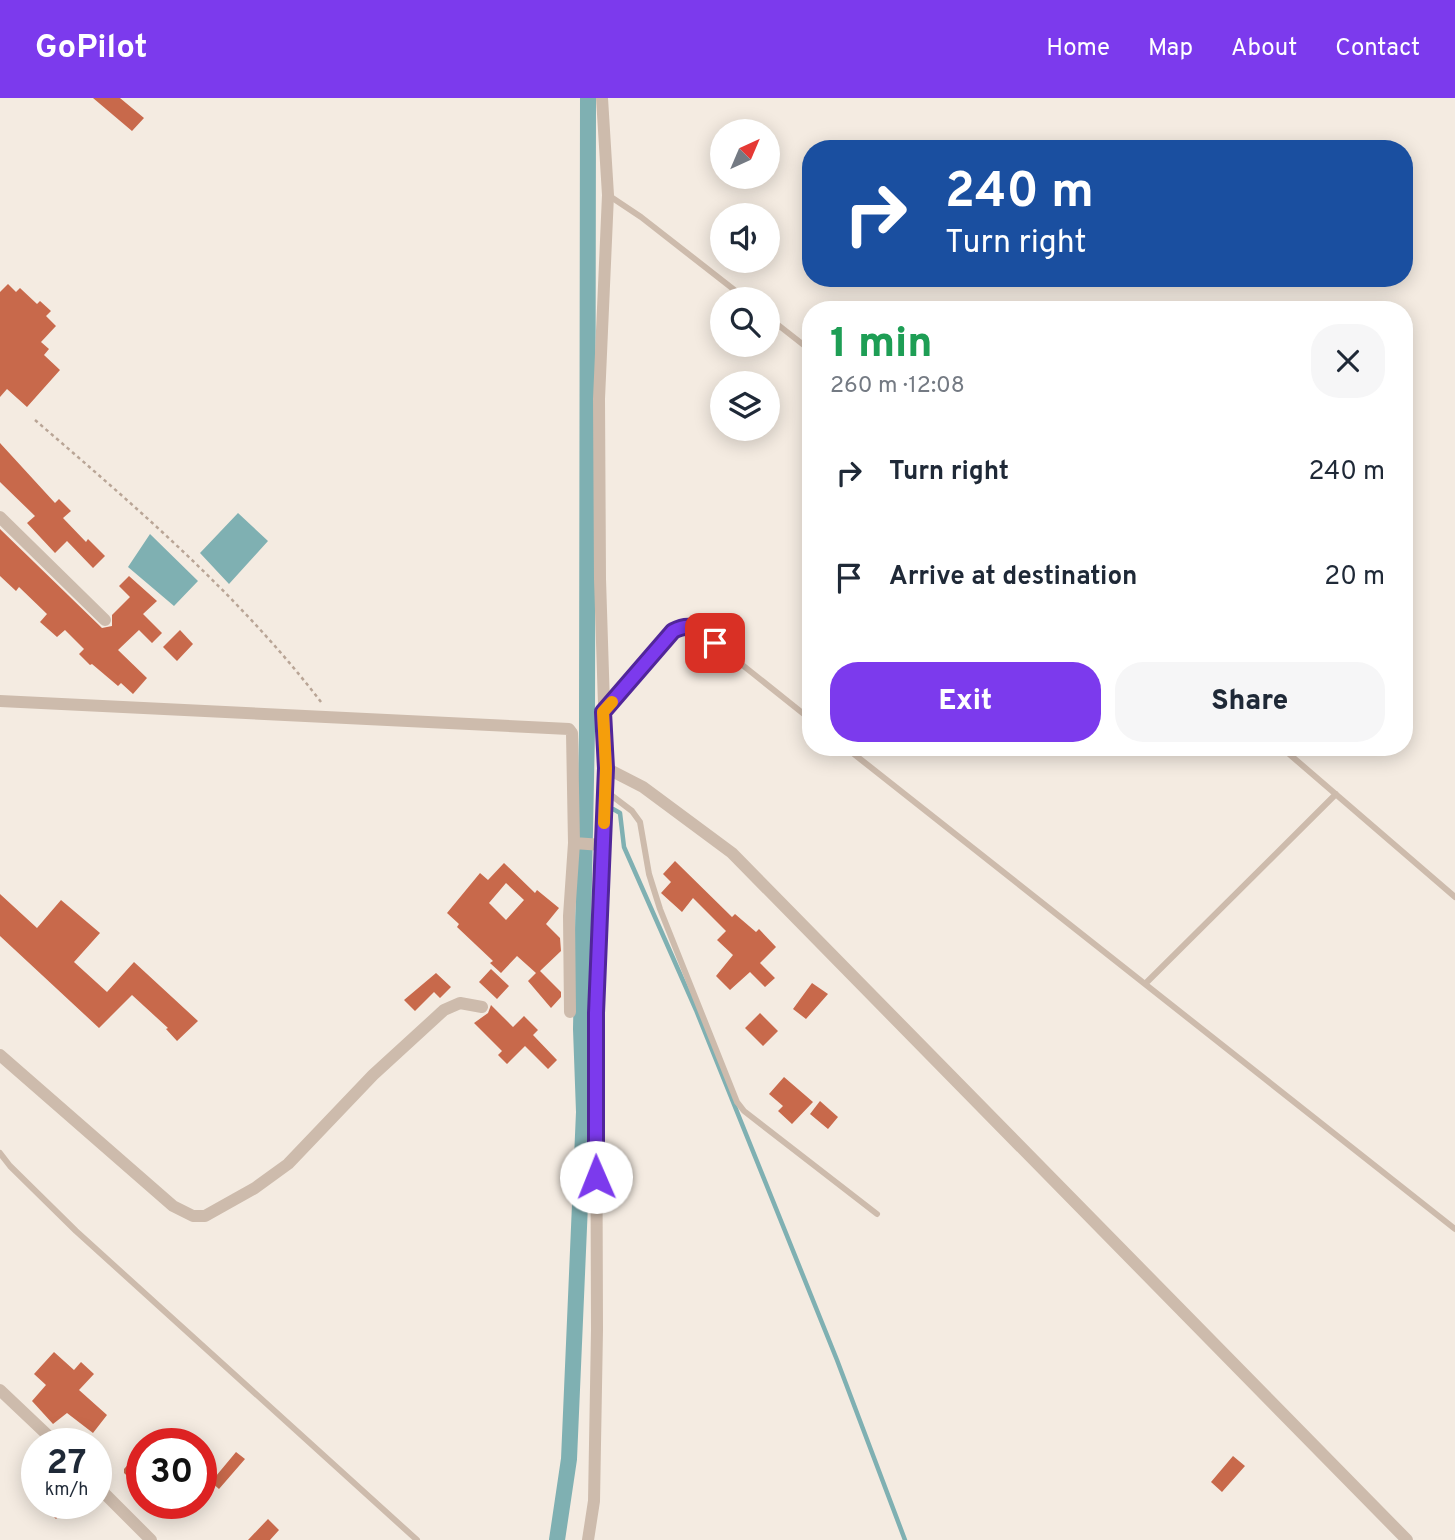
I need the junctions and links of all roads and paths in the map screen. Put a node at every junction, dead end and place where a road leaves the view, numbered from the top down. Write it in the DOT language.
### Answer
graph roads {
  1 [pos="602,98"];
  2 [pos="608,195"];
  3 [pos="731,287"];
  4 [pos="780,326"];
  5 [pos="802,344"];
  6 [pos="35,420"];
  7 [pos="0,517"];
  8 [pos="105,620"];
  9 [pos="0,701"];
  10 [pos="603,712"];
  11 [pos="802,713"];
  12 [pos="333,718"];
  13 [pos="856,756"];
  14 [pos="1292,756"];
  15 [pos="606,768"];
  16 [pos="605,791"];
  17 [pos="1336,794"];
  18 [pos="574,843"];
  19 [pos="602,845"];
  20 [pos="1455,897"];
  21 [pos="1146,983"];
  22 [pos="482,1007"];
  23 [pos="570,1012"];
  24 [pos="0,1055"];
  25 [pos="0,1153"];
  26 [pos="877,1214"];
  27 [pos="1455,1229"];
  28 [pos="0,1390"];
  29 [pos="40,1428"];
  30 [pos="112,1501"];
  31 [pos="150,1540"];
  32 [pos="417,1540"];
  33 [pos="588,1540"];
  34 [pos="1407,1540"];
  1 -- 2 [label="street"];
  2 -- 3 [label="lane"];
  2 -- 10 [label="street"];
  4 -- 5 [label="lane"];
  6 -- 12 [label="path"];
  7 -- 8 [label="street"];
  9 -- 12 [label="street"];
  10 -- 11 [label="lane"];
  10 -- 15 [label="street"];
  12 -- 18 [label="street"];
  13 -- 21 [label="lane"];
  14 -- 17 [label="lane"];
  15 -- 16 [label="street"];
  15 -- 34 [label="street"];
  16 -- 19 [label="street"];
  16 -- 26 [label="lane"];
  17 -- 20 [label="lane"];
  17 -- 21 [label="lane"];
  18 -- 19 [label="street"];
  18 -- 23 [label="street"];
  19 -- 33 [label="street"];
  21 -- 27 [label="lane"];
  22 -- 24 [label="street"];
  25 -- 32 [label="lane"];
  28 -- 29 [label="street"];
  30 -- 31 [label="street"];
}
